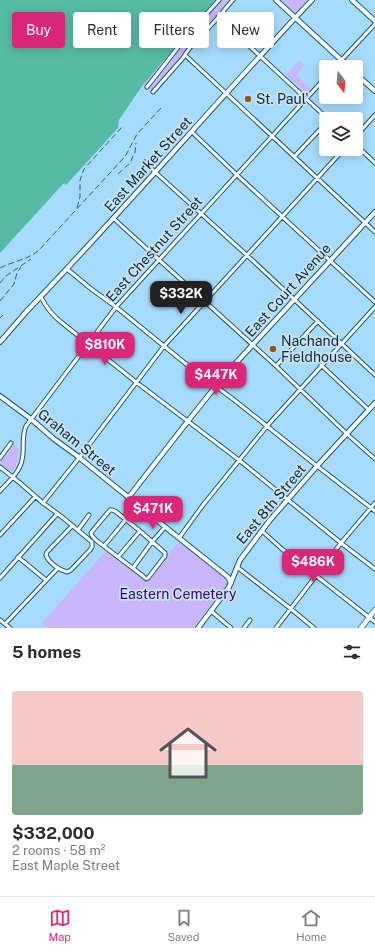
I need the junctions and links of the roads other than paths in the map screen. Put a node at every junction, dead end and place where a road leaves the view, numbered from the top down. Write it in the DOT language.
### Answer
graph roads {
  1 [pos="220,0"];
  2 [pos="233,0"];
  3 [pos="276,0"];
  4 [pos="312,0"];
  5 [pos="352,0"];
  6 [pos="222,12"];
  7 [pos="217,18"];
  8 [pos="295,18"];
  9 [pos="375,22"];
  10 [pos="251,48"];
  11 [pos="185,56"];
  12 [pos="260,56"];
  13 [pos="341,60"];
  14 [pos="363,80"];
  15 [pos="319,85"];
  16 [pos="147,87"];
  17 [pos="375,91"];
  18 [pos="153,92"];
  19 [pos="225,93"];
  20 [pos="306,99"];
  21 [pos="320,112"];
  22 [pos="375,115"];
  23 [pos="363,128"];
  24 [pos="319,130"];
  25 [pos="192,132"];
  26 [pos="272,136"];
  27 [pos="363,152"];
  28 [pos="338,156"];
  29 [pos="294,157"];
  30 [pos="145,162"];
  31 [pos="375,163"];
  32 [pos="154,172"];
  33 [pos="237,175"];
  34 [pos="317,179"];
  35 [pos="375,212"];
  36 [pos="201,214"];
  37 [pos="282,217"];
  38 [pos="113,218"];
  39 [pos="365,223"];
  40 [pos="375,232"];
  41 [pos="247,255"];
  42 [pos="159,260"];
  43 [pos="330,261"];
  44 [pos="67,269"];
  45 [pos="41,297"];
  46 [pos="295,299"];
  47 [pos="204,301"];
  48 [pos="375,302"];
  49 [pos="116,307"];
  50 [pos="375,307"];
  51 [pos="318,321"];
  52 [pos="0,342"];
  53 [pos="88,343"];
  54 [pos="342,343"];
  55 [pos="253,345"];
  56 [pos="164,346"];
  57 [pos="321,365"];
  58 [pos="276,366"];
  59 [pos="375,375"];
  60 [pos="136,382"];
  61 [pos="216,386"];
  62 [pos="300,388"];
  63 [pos="0,396"];
  64 [pos="375,403"];
  65 [pos="369,410"];
  66 [pos="31,419"];
  67 [pos="188,421"];
  68 [pos="266,426"];
  69 [pos="347,434"];
  70 [pos="11,444"];
  71 [pos="0,458"];
  72 [pos="79,458"];
  73 [pos="375,459"];
  74 [pos="239,460"];
  75 [pos="317,466"];
  76 [pos="0,467"];
  77 [pos="12,477"];
  78 [pos="0,491"];
  79 [pos="35,497"];
  80 [pos="128,498"];
  81 [pos="288,499"];
  82 [pos="43,503"];
  83 [pos="375,504"];
  84 [pos="138,505"];
  85 [pos="371,508"];
  86 [pos="375,512"];
  87 [pos="57,514"];
  88 [pos="89,515"];
  89 [pos="126,520"];
  90 [pos="72,526"];
  91 [pos="165,527"];
  92 [pos="78,530"];
  93 [pos="140,531"];
  94 [pos="262,531"];
  95 [pos="0,535"];
  96 [pos="179,538"];
  97 [pos="152,542"];
  98 [pos="341,543"];
  99 [pos="104,546"];
  100 [pos="118,557"];
  101 [pos="18,558"];
  102 [pos="237,567"];
  103 [pos="58,568"];
  104 [pos="133,568"];
  105 [pos="375,569"];
  106 [pos="316,576"];
  107 [pos="0,578"];
  108 [pos="46,580"];
  109 [pos="231,582"];
  110 [pos="291,609"];
  111 [pos="375,610"];
  112 [pos="211,612"];
  113 [pos="369,617"];
  114 [pos="0,620"];
  115 [pos="250,620"];
  116 [pos="375,622"];
  117 [pos="5,624"];
  118 [pos="10,628"];
  119 [pos="198,628"];
  120 [pos="231,628"];
  121 [pos="244,628"];
  122 [pos="276,628"];
  123 [pos="314,628"];
  124 [pos="361,628"];
  1 -- 16 [label="street"];
  2 -- 6 [label="street"];
  3 -- 8 [label="street"];
  4 -- 8 [label="street, East Market Street"];
  5 -- 9 [label="street"];
  7 -- 11 [label="street"];
  8 -- 12 [label="street, East Market Street"];
  8 -- 13 [label="street"];
  9 -- 13 [label="street"];
  10 -- 12 [label="street"];
  11 -- 18 [label="street"];
  11 -- 19 [label="street"];
  12 -- 19 [label="street, East Market Street"];
  12 -- 20 [label="street"];
  14 -- 17 [label="street"];
  15 -- 20 [label="street, East Chestnut Street"];
  19 -- 25 [label="street, East Market Street"];
  19 -- 26 [label="street"];
  20 -- 21 [label="street"];
  20 -- 26 [label="street, East Chestnut Street"];
  22 -- 23 [label="street"];
  24 -- 29 [label="street"];
  25 -- 32 [label="street, East Market Street"];
  25 -- 33 [label="street"];
  26 -- 29 [label="street"];
  26 -- 33 [label="street, East Chestnut Street"];
  27 -- 31 [label="street"];
  28 -- 34 [label="street"];
  29 -- 34 [label="street"];
  30 -- 32 [label="street"];
  32 -- 36 [label="street"];
  32 -- 38 [label="street, East Market Street"];
  33 -- 36 [label="street, East Chestnut Street"];
  33 -- 37 [label="street"];
  34 -- 37 [label="street"];
  34 -- 39 [label="street"];
  35 -- 39 [label="street, East Court Avenue"];
  36 -- 41 [label="street"];
  36 -- 42 [label="street, East Chestnut Street"];
  37 -- 41 [label="street"];
  37 -- 43 [label="street"];
  38 -- 42 [label="street"];
  38 -- 44 [label="street, East Market Street"];
  39 -- 40 [label="street"];
  39 -- 43 [label="street, East Court Avenue"];
  41 -- 46 [label="street"];
  41 -- 47 [label="street"];
  42 -- 47 [label="street"];
  42 -- 49 [label="street, East Chestnut Street"];
  43 -- 46 [label="street, East Court Avenue"];
  43 -- 48 [label="street"];
  44 -- 45 [label="street, East Market Street"];
  44 -- 49 [label="street"];
  45 -- 52 [label="street, East Market Street"];
  45 -- 53 [label="street"];
  46 -- 51 [label="street"];
  46 -- 55 [label="street, East Court Avenue"];
  47 -- 55 [label="street"];
  47 -- 56 [label="street"];
  49 -- 53 [label="street, East Chestnut Street"];
  49 -- 56 [label="street"];
  50 -- 54 [label="street"];
  51 -- 54 [label="street"];
  51 -- 58 [label="street"];
  53 -- 60 [label="street"];
  53 -- 66 [label="street, East Chestnut Street"];
  54 -- 57 [label="street"];
  54 -- 59 [label="street"];
  55 -- 58 [label="street"];
  55 -- 61 [label="street, East Court Avenue"];
  56 -- 60 [label="street"];
  56 -- 61 [label="street"];
  57 -- 62 [label="street"];
  57 -- 65 [label="street"];
  58 -- 62 [label="street"];
  60 -- 67 [label="street"];
  60 -- 72 [label="street"];
  61 -- 67 [label="street, East Court Avenue"];
  61 -- 68 [label="street"];
  62 -- 68 [label="street"];
  62 -- 69 [label="street"];
  63 -- 66 [label="street, Graham Street"];
  64 -- 65 [label="street, East 8th Street"];
  65 -- 69 [label="street, East 8th Street"];
  66 -- 72 [label="street, Graham Street"];
  66 -- 77 [label="street, East Chestnut Street"];
  67 -- 74 [label="street"];
  67 -- 80 [label="street, East Court Avenue"];
  68 -- 74 [label="street"];
  68 -- 75 [label="street"];
  69 -- 73 [label="street"];
  69 -- 75 [label="street, East 8th Street"];
  70 -- 71 [label="street"];
  72 -- 80 [label="street, Graham Street"];
  72 -- 82 [label="street"];
  74 -- 81 [label="street"];
  74 -- 96 [label="street"];
  75 -- 81 [label="street, East 8th Street"];
  75 -- 85 [label="street"];
  76 -- 77 [label="street"];
  77 -- 78 [label="street, East Chestnut Street"];
  77 -- 79 [label="street"];
  79 -- 82 [label="street"];
  79 -- 95 [label="street"];
  80 -- 84 [label="street, Graham Street"];
  81 -- 94 [label="street, East 8th Street"];
  81 -- 98 [label="street"];
  82 -- 87 [label="street"];
  83 -- 85 [label="street"];
  84 -- 89 [label="street"];
  84 -- 91 [label="street, Graham Street"];
  85 -- 86 [label="street"];
  85 -- 98 [label="street"];
  87 -- 90 [label="street"];
  87 -- 101 [label="street"];
  88 -- 92 [label="street"];
  89 -- 93 [label="street"];
  89 -- 99 [label="street"];
  89 -- 99 [label="street"];
  90 -- 92 [label="street"];
  90 -- 103 [label="street"];
  91 -- 96 [label="street, Graham Street"];
  91 -- 97 [label="street"];
  92 -- 103 [label="street"];
  93 -- 97 [label="street"];
  93 -- 100 [label="street"];
  94 -- 102 [label="street, East 8th Street"];
  94 -- 106 [label="street"];
  96 -- 109 [label="street, Graham Street"];
  97 -- 104 [label="street"];
  97 -- 104 [label="street"];
  98 -- 105 [label="street"];
  98 -- 106 [label="street"];
  99 -- 100 [label="street"];
  100 -- 104 [label="street"];
  101 -- 107 [label="street"];
  101 -- 108 [label="street"];
  102 -- 109 [label="street, East 8th Street"];
  102 -- 110 [label="street"];
  103 -- 108 [label="street"];
  106 -- 110 [label="street"];
  106 -- 113 [label="street"];
  108 -- 117 [label="street"];
  109 -- 112 [label="street, East 8th Street"];
  110 -- 122 [label="street"];
  110 -- 123 [label="street"];
  111 -- 113 [label="main road"];
  112 -- 119 [label="street, East 8th Street"];
  112 -- 120 [label="street"];
  113 -- 116 [label="street"];
  113 -- 124 [label="main road"];
  114 -- 117 [label="street"];
  115 -- 121 [label="street"];
  117 -- 118 [label="street"];
}
